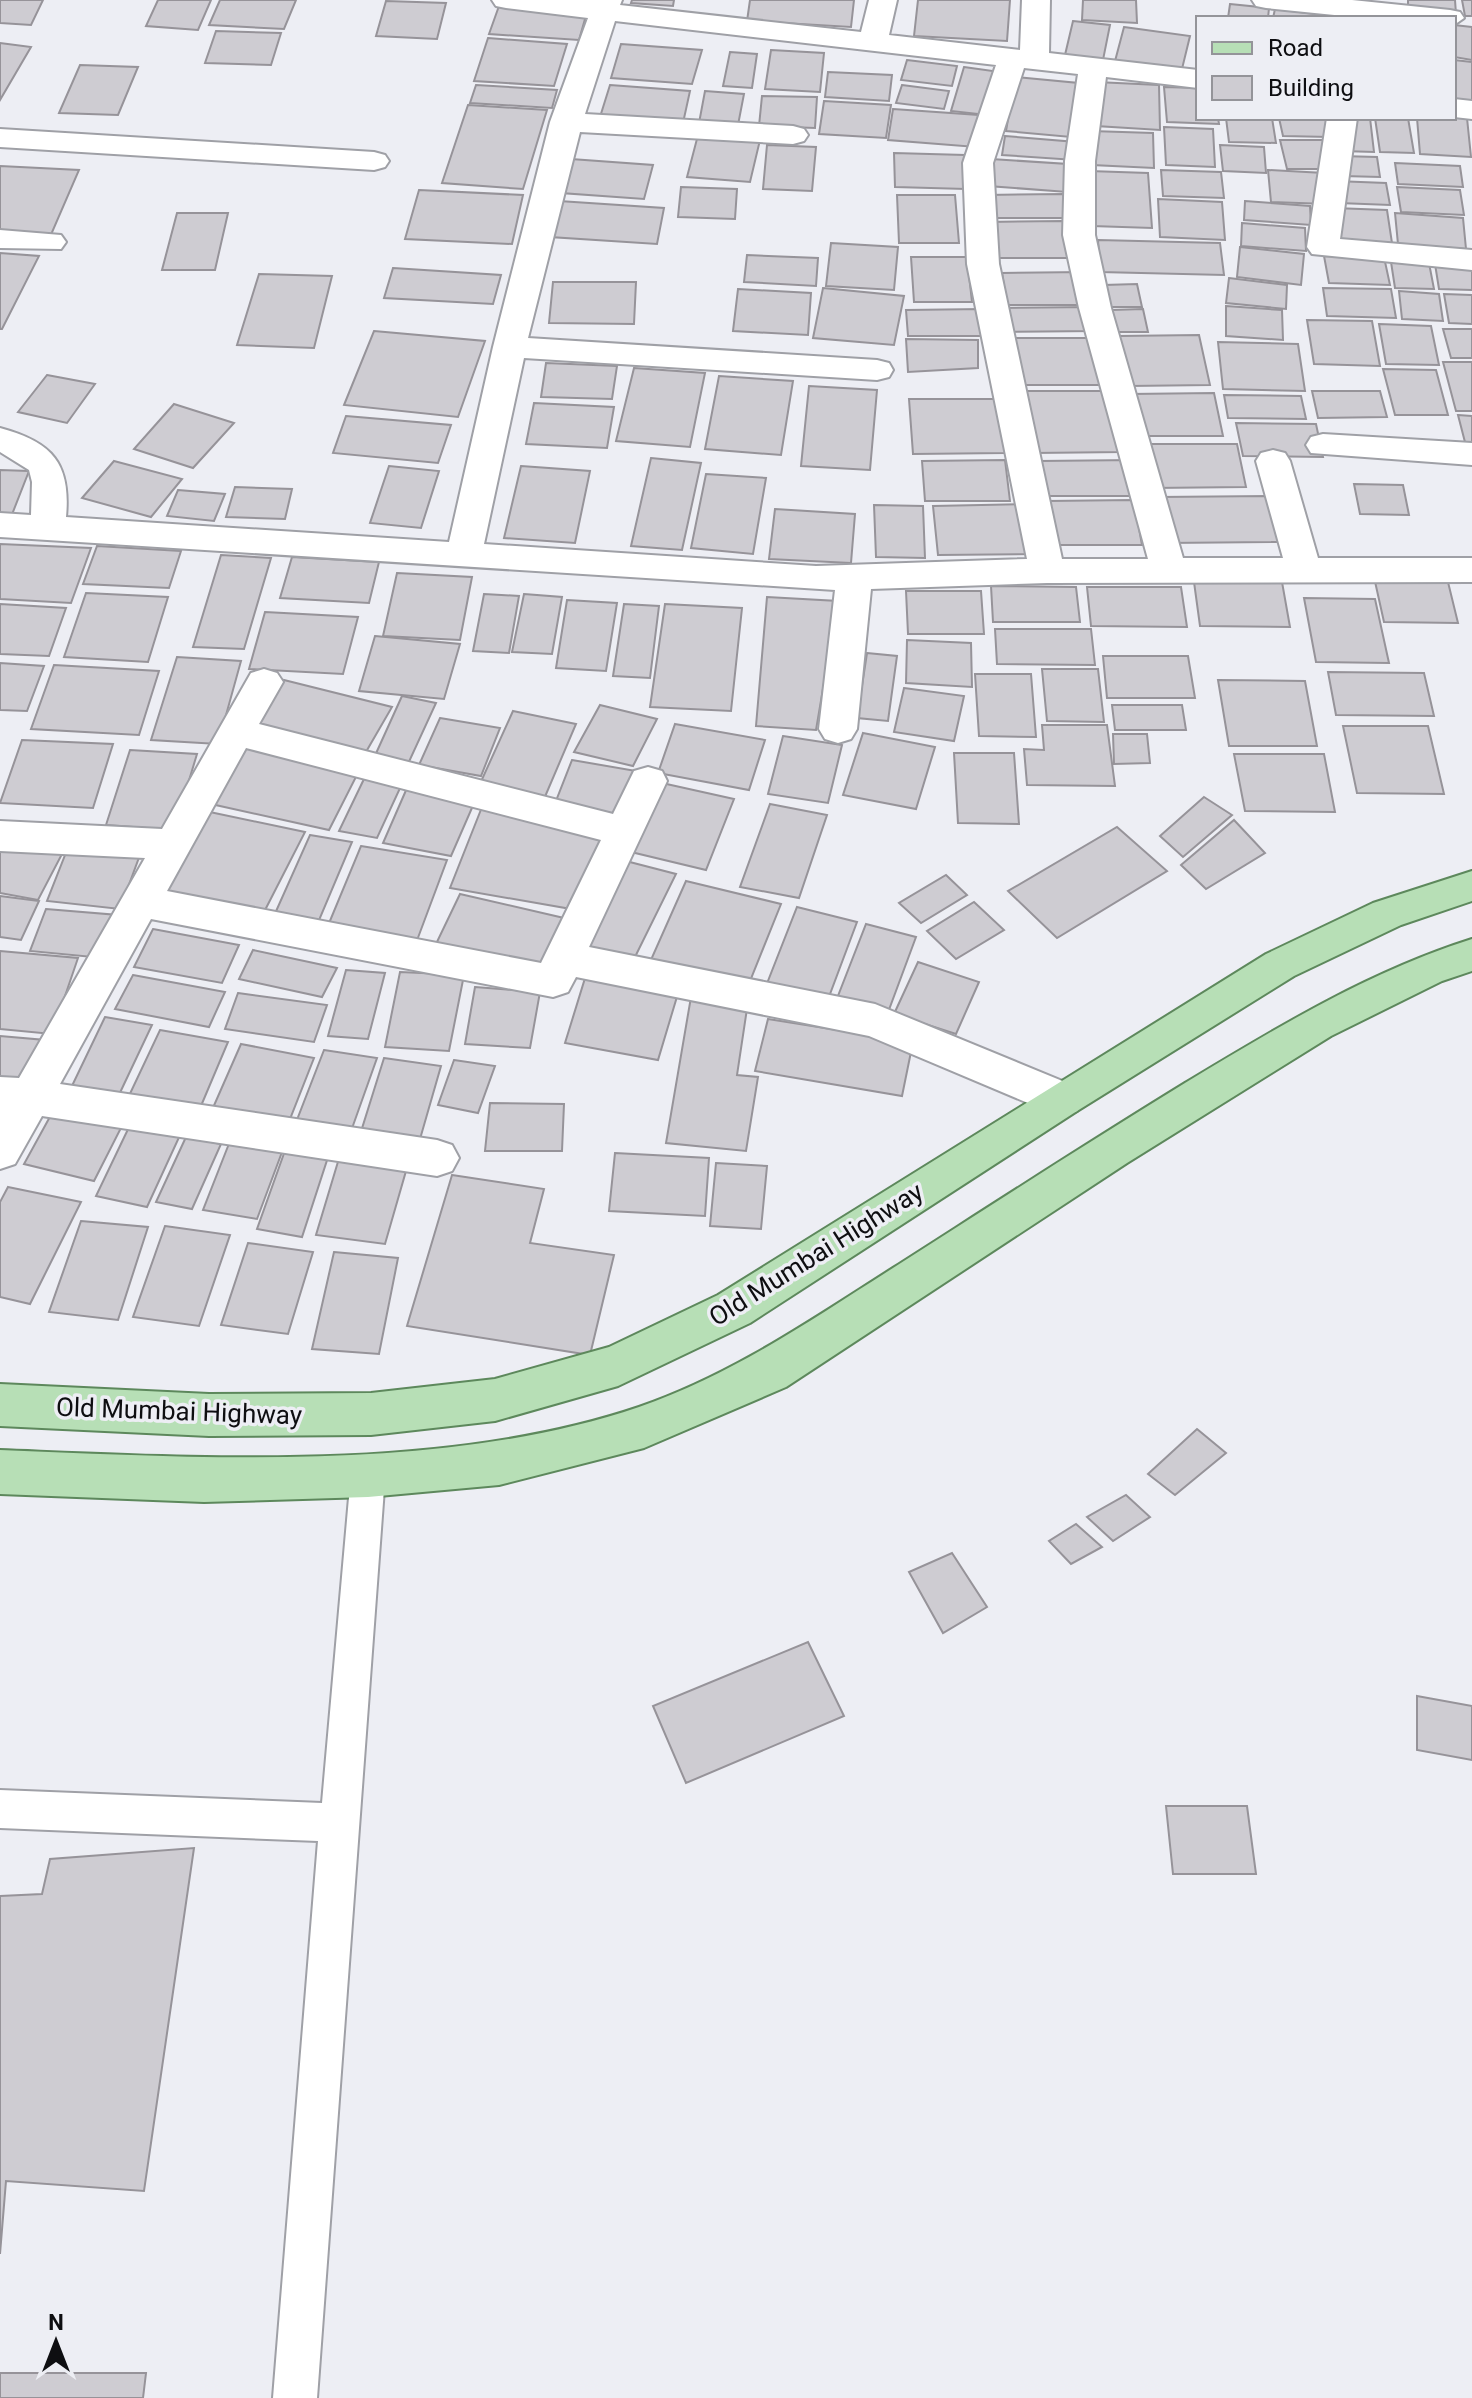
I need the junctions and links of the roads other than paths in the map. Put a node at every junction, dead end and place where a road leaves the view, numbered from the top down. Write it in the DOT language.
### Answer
graph roads {
  1 [pos="506,0"];
  2 [pos="883,0"];
  3 [pos="1036,0"];
  4 [pos="1266,0"];
  5 [pos="606,6"];
  6 [pos="1431,16"];
  7 [pos="873,42"];
  8 [pos="1023,59"];
  9 [pos="1093,67"];
  10 [pos="1196,79"];
  11 [pos="1342,120"];
  12 [pos="565,122"];
  13 [pos="793,135"];
  14 [pos="0,138"];
  15 [pos="374,161"];
  16 [pos="0,239"];
  17 [pos="50,242"];
  18 [pos="1472,260"];
  19 [pos="509,347"];
  20 [pos="877,370"];
  21 [pos="0,439"];
  22 [pos="1323,445"];
  23 [pos="1472,454"];
  24 [pos="1273,461"];
  25 [pos="0,525"];
  26 [pos="47,528"];
  27 [pos="464,555"];
  28 [pos="1472,570"];
  29 [pos="1047,571"];
  30 [pos="1169,571"];
  31 [pos="1304,571"];
  32 [pos="854,576"];
  33 [pos="264,682"];
  34 [pos="838,729"];
  35 [pos="237,732"];
  36 [pos="648,781"];
  37 [pos="624,831"];
  38 [pos="0,836"];
  39 [pos="174,844"];
  40 [pos="1472,886"];
  41 [pos="140,901"];
  42 [pos="1472,955"];
  43 [pos="562,958"];
  44 [pos="16,1094"];
  45 [pos="1062,1099"];
  46 [pos="0,1151"];
  47 [pos="437,1158"];
  48 [pos="0,1405"];
  49 [pos="0,1472"];
  50 [pos="368,1475"];
  51 [pos="0,1809"];
  52 [pos="339,1823"];
  53 [pos="295,2398"];
  1 -- 5 [label="street"];
  2 -- 7 [label="street"];
  3 -- 8 [label="street"];
  4 -- 6 [label="street"];
  5 -- 7 [label="street"];
  5 -- 12 [label="street"];
  7 -- 8 [label="street"];
  8 -- 9 [label="street"];
  8 -- 29 [label="street"];
  9 -- 10 [label="street"];
  9 -- 30 [label="street"];
  11 -- 18 [label="street"];
  12 -- 13 [label="street"];
  12 -- 19 [label="street"];
  14 -- 15 [label="street"];
  16 -- 17 [label="street"];
  19 -- 20 [label="street"];
  19 -- 27 [label="street"];
  21 -- 26 [label="street"];
  22 -- 23 [label="street"];
  24 -- 31 [label="street"];
  25 -- 26 [label="street"];
  26 -- 27 [label="street"];
  27 -- 32 [label="street"];
  28 -- 31 [label="street"];
  29 -- 30 [label="street"];
  29 -- 32 [label="street"];
  30 -- 31 [label="street"];
  32 -- 34 [label="street"];
  33 -- 35 [label="street"];
  35 -- 37 [label="street"];
  35 -- 39 [label="street"];
  36 -- 37 [label="street"];
  37 -- 43 [label="street"];
  38 -- 39 [label="street"];
  39 -- 41 [label="street"];
  40 -- 45 [label="main road, Old Mumbai Highway"];
  41 -- 43 [label="street"];
  41 -- 44 [label="street"];
  42 -- 50 [label="main road"];
  43 -- 45 [label="street"];
  44 -- 46 [label="street"];
  44 -- 47 [label="street"];
  45 -- 48 [label="main road, Old Mumbai Highway"];
  49 -- 50 [label="main road"];
  50 -- 52 [label="lane"];
  51 -- 52 [label="lane"];
  52 -- 53 [label="lane"];
}
